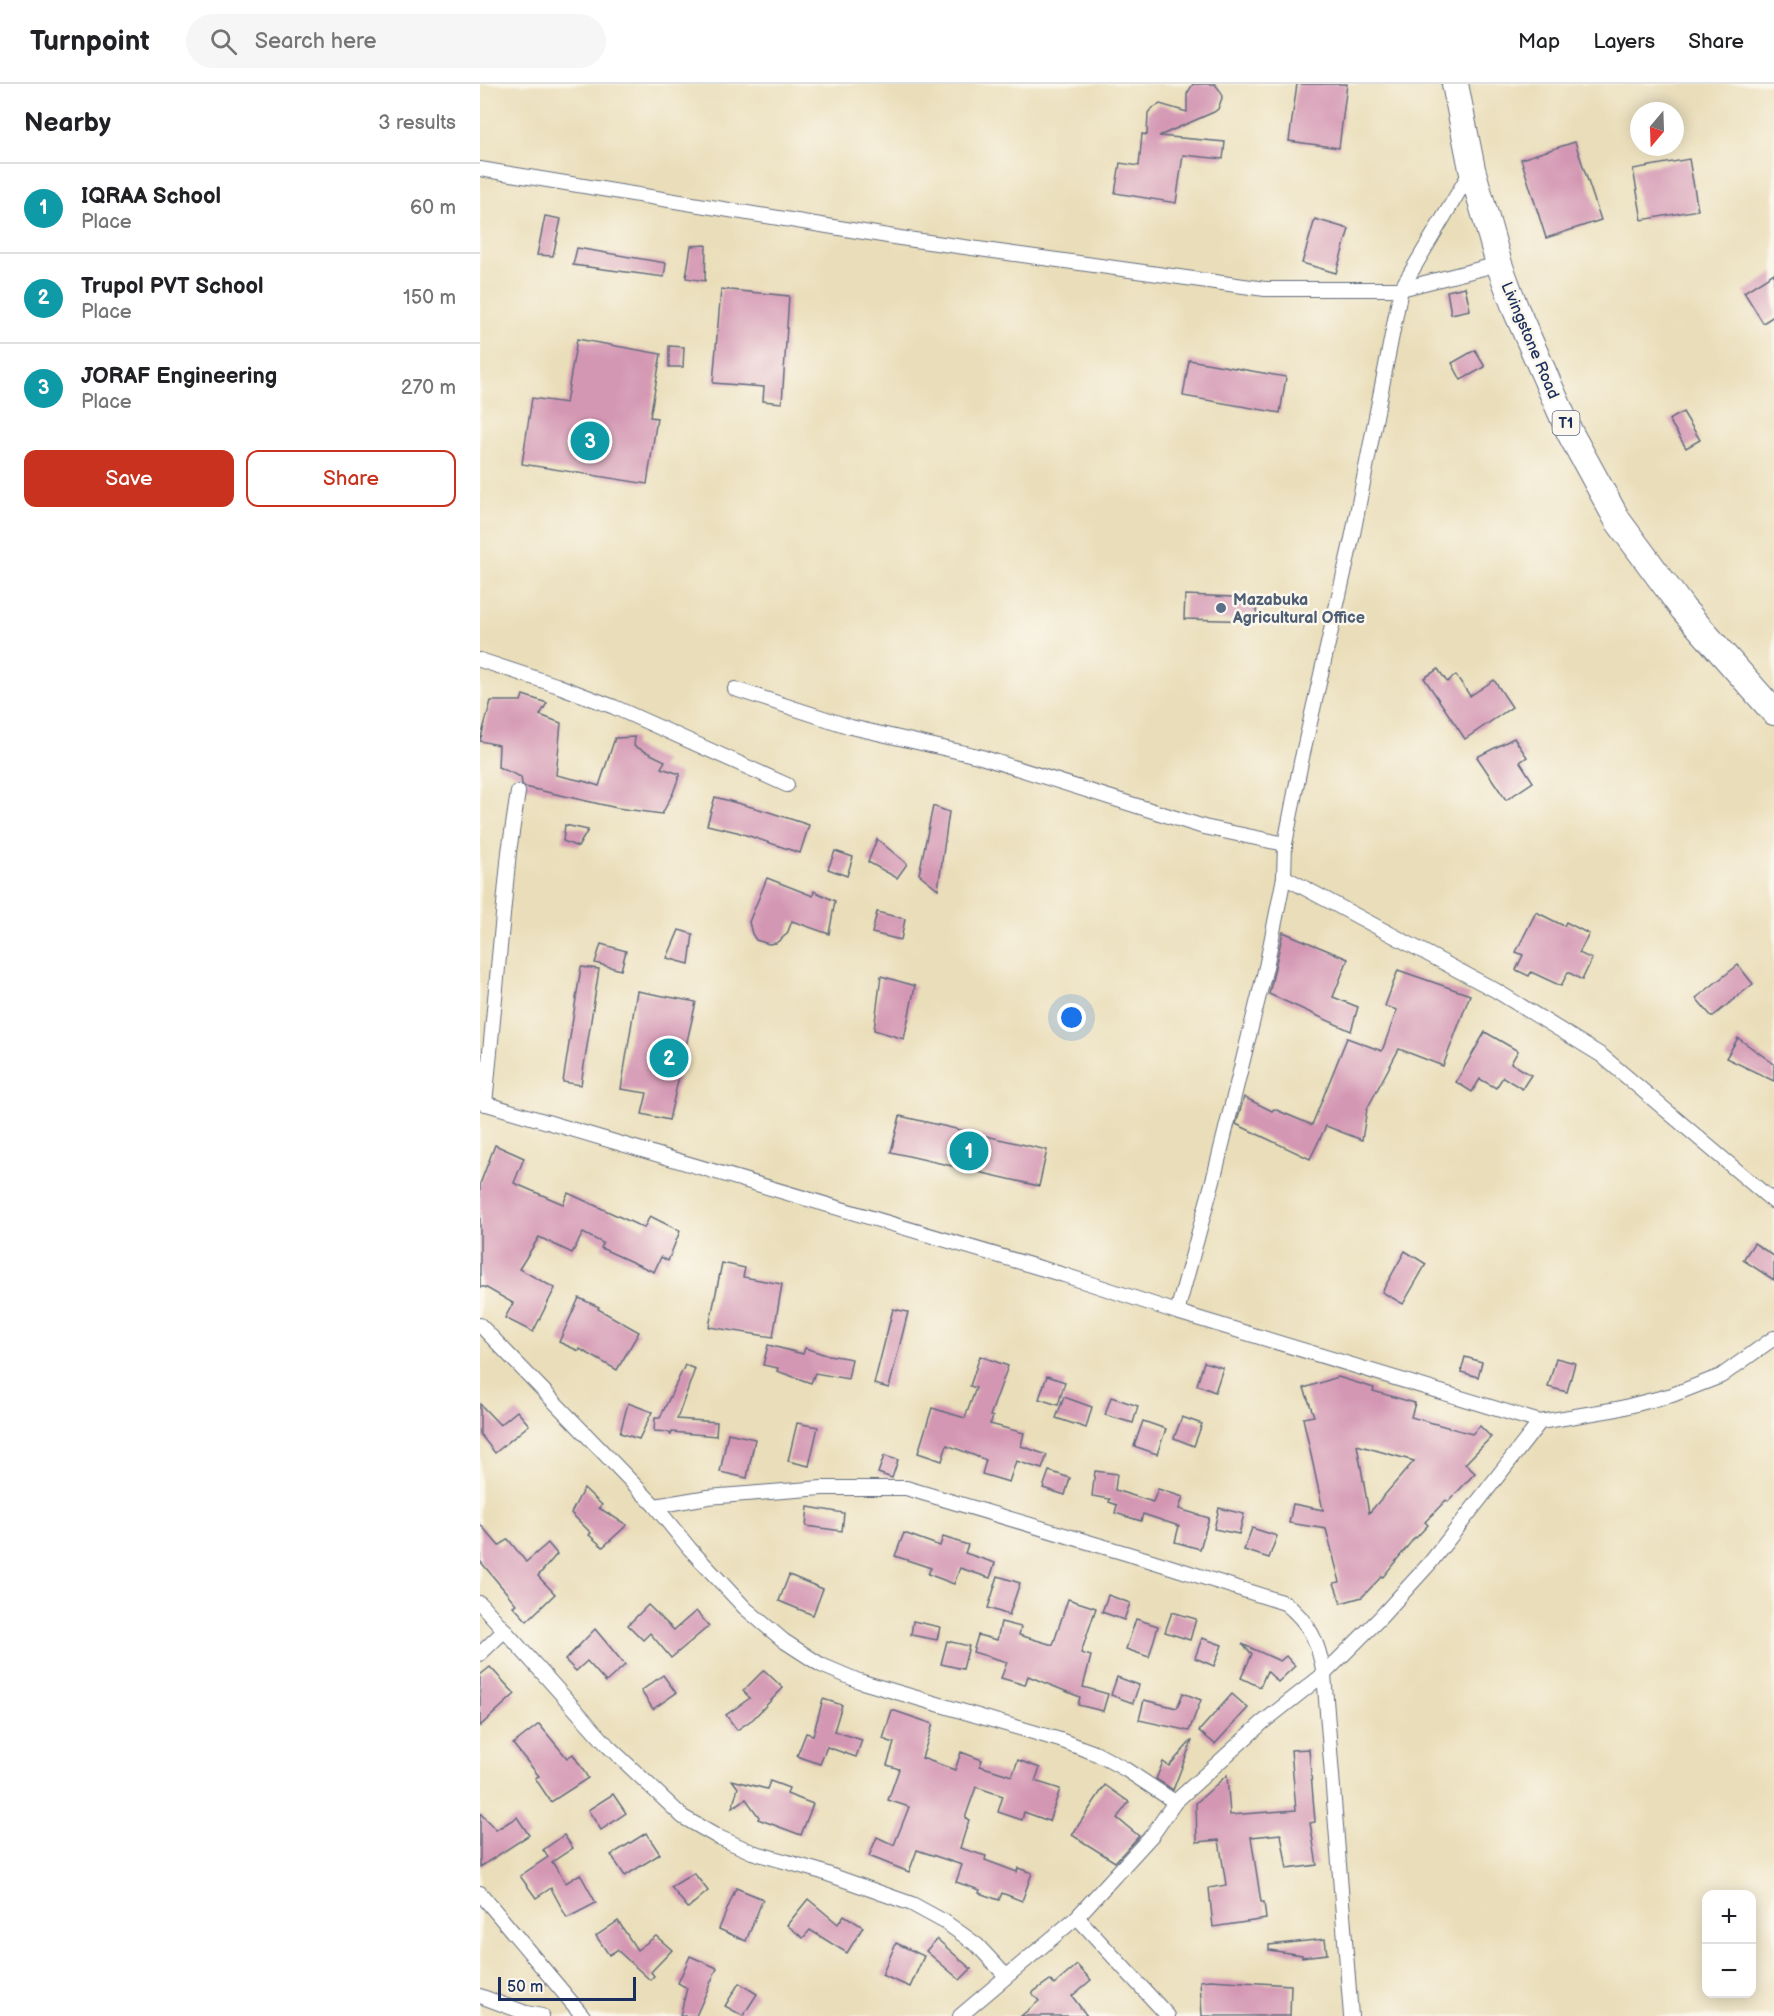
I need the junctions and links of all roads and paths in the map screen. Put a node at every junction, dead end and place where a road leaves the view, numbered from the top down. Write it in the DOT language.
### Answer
graph roads {
  1 [pos="1455,84"];
  2 [pos="480,169"];
  3 [pos="1473,169"];
  4 [pos="1499,264"];
  5 [pos="1401,289"];
  6 [pos="480,660"];
  7 [pos="735,689"];
  8 [pos="1774,712"];
  9 [pos="786,785"];
  10 [pos="518,792"];
  11 [pos="1286,844"];
  12 [pos="1284,877"];
  13 [pos="482,1103"];
  14 [pos="1774,1202"];
  15 [pos="1178,1312"];
  16 [pos="480,1325"];
  17 [pos="1774,1338"];
  18 [pos="1540,1422"];
  19 [pos="655,1506"];
  20 [pos="480,1603"];
  21 [pos="505,1630"];
  22 [pos="480,1654"];
  23 [pos="1324,1674"];
  24 [pos="1175,1802"];
  25 [pos="480,1893"];
  26 [pos="1077,1917"];
  27 [pos="1006,1976"];
  28 [pos="480,1996"];
  29 [pos="542,2016"];
  30 [pos="583,2016"];
  31 [pos="960,2016"];
  32 [pos="1168,2016"];
  33 [pos="1351,2016"];
  1 -- 3 [label="highway, Livingstone Road / T1"];
  2 -- 5 [label="street"];
  3 -- 4 [label="highway, Livingstone Road / T1"];
  3 -- 5 [label="street"];
  4 -- 5 [label="street"];
  4 -- 8 [label="highway, Livingstone Road / T1"];
  5 -- 11 [label="street"];
  6 -- 9 [label="street"];
  7 -- 11 [label="street"];
  10 -- 13 [label="street"];
  11 -- 12 [label="street"];
  12 -- 14 [label="street"];
  12 -- 15 [label="street"];
  13 -- 15 [label="street"];
  15 -- 18 [label="street"];
  16 -- 19 [label="street"];
  17 -- 18 [label="street"];
  18 -- 23 [label="street"];
  19 -- 23 [label="street"];
  19 -- 24 [label="street"];
  20 -- 21 [label="street"];
  21 -- 22 [label="street"];
  21 -- 27 [label="street"];
  23 -- 24 [label="street"];
  23 -- 33 [label="street"];
  24 -- 26 [label="street"];
  25 -- 30 [label="street"];
  26 -- 27 [label="street"];
  26 -- 32 [label="street"];
  27 -- 31 [label="street"];
  28 -- 29 [label="street"];
}
